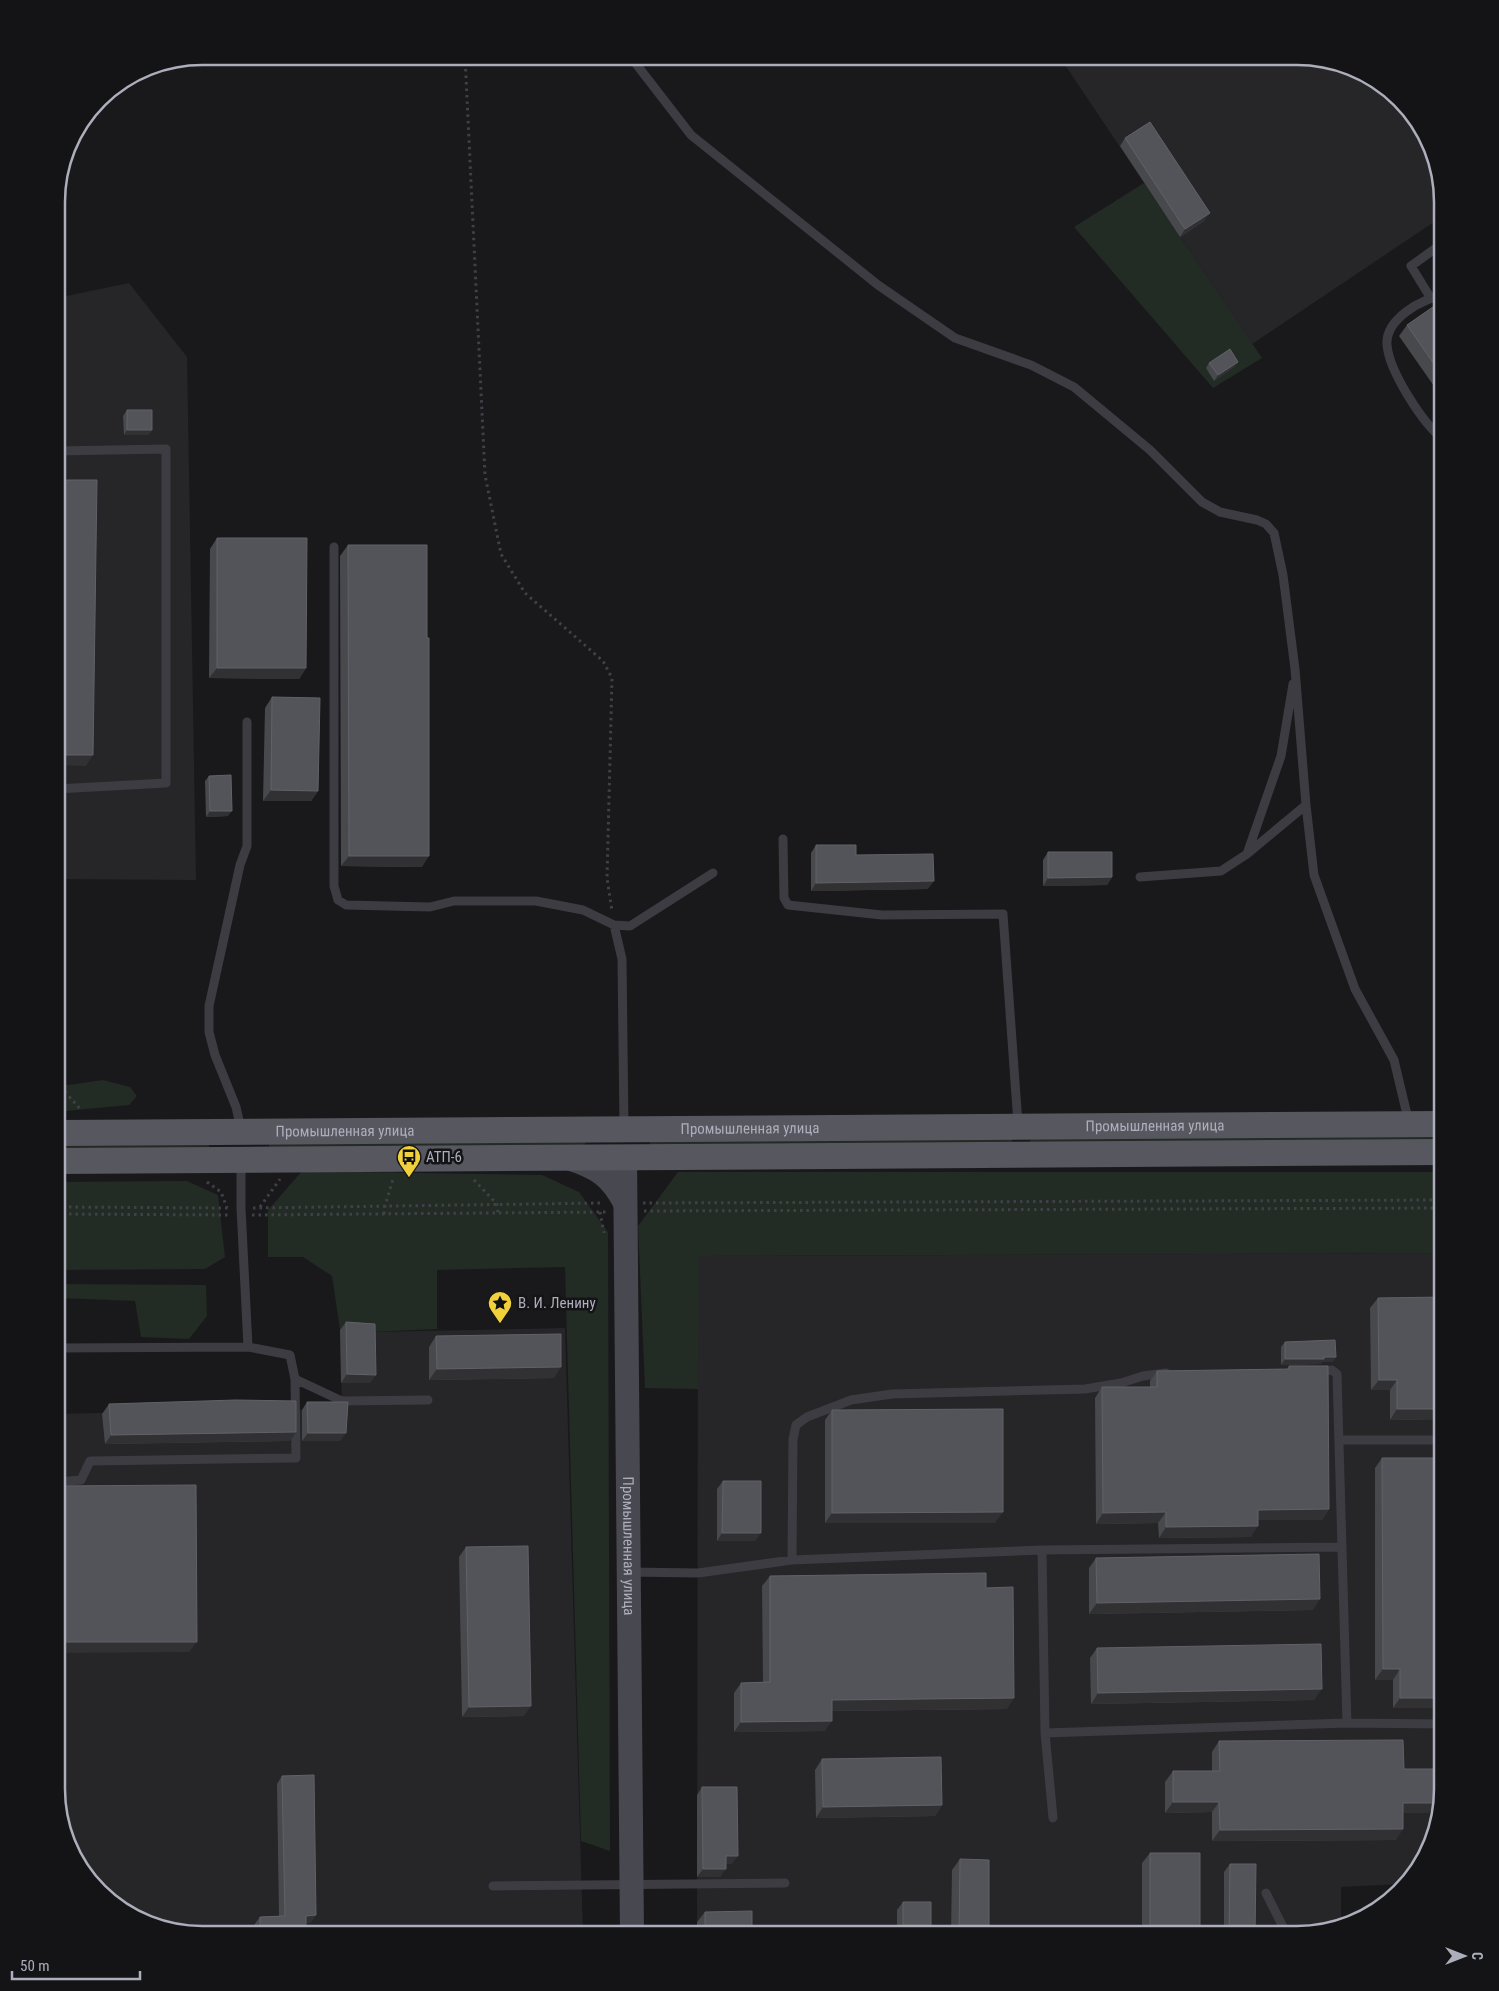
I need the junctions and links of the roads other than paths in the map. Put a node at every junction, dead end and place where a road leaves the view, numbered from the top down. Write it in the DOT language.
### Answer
graph roads {
  1 [pos="637,65"];
  2 [pos="1434,249"];
  3 [pos="1430,297"];
  4 [pos="1434,297"];
  5 [pos="1434,432"];
  6 [pos="65,451"];
  7 [pos="334,547"];
  8 [pos="1295,669"];
  9 [pos="247,722"];
  10 [pos="65,789"];
  11 [pos="1306,805"];
  12 [pos="783,839"];
  13 [pos="1247,854"];
  14 [pos="713,873"];
  15 [pos="1140,877"];
  16 [pos="614,925"];
  17 [pos="1434,1124"];
  18 [pos="1410,1125"];
  19 [pos="1018,1127"];
  20 [pos="624,1130"];
  21 [pos="241,1132"];
  22 [pos="65,1133"];
  23 [pos="1434,1152"];
  24 [pos="1018,1155"];
  25 [pos="568,1158"];
  26 [pos="625,1158"];
  27 [pos="241,1160"];
  28 [pos="65,1161"];
  29 [pos="625,1207"];
  30 [pos="248,1347"];
  31 [pos="65,1348"];
  32 [pos="1304,1371"];
  33 [pos="1179,1373"];
  34 [pos="295,1379"];
  35 [pos="428,1400"];
  36 [pos="1339,1440"];
  37 [pos="1434,1440"];
  38 [pos="65,1481"];
  39 [pos="1342,1547"];
  40 [pos="1042,1550"];
  41 [pos="792,1560"];
  42 [pos="629,1572"];
  43 [pos="1347,1723"];
  44 [pos="1434,1724"];
  45 [pos="1045,1732"];
  46 [pos="1053,1818"];
  47 [pos="785,1883"];
  48 [pos="632,1885"];
  49 [pos="493,1886"];
  50 [pos="1266,1894"];
  51 [pos="632,1926"];
  52 [pos="1282,1926"];
  1 -- 8 [label="lane"];
  2 -- 3 [label="lane"];
  3 -- 4 [label="lane"];
  3 -- 5 [label="lane"];
  6 -- 10 [label="lane"];
  7 -- 16 [label="lane"];
  8 -- 11 [label="lane"];
  8 -- 13 [label="lane"];
  9 -- 21 [label="lane"];
  11 -- 13 [label="lane"];
  11 -- 18 [label="lane"];
  12 -- 19 [label="lane"];
  13 -- 15 [label="lane"];
  14 -- 16 [label="lane"];
  16 -- 20 [label="lane"];
  17 -- 18 [label="main road, Промышленная улица"];
  18 -- 19 [label="main road, Промышленная улица"];
  19 -- 20 [label="main road, Промышленная улица"];
  19 -- 24 [label="main road"];
  20 -- 21 [label="main road, Промышленная улица"];
  20 -- 26 [label="main road"];
  21 -- 22 [label="main road, Промышленная улица"];
  21 -- 27 [label="main road"];
  23 -- 24 [label="main road, Промышленная улица"];
  24 -- 26 [label="main road, Промышленная улица"];
  25 -- 26 [label="main road, Промышленная улица"];
  25 -- 27 [label="main road, Промышленная улица"];
  25 -- 29 [label="street"];
  26 -- 29 [label="street, Промышленная улица"];
  27 -- 28 [label="main road, Промышленная улица"];
  27 -- 30 [label="lane"];
  29 -- 42 [label="street, Промышленная улица"];
  30 -- 31 [label="lane"];
  30 -- 34 [label="lane"];
  32 -- 36 [label="lane"];
  33 -- 41 [label="lane"];
  34 -- 35 [label="lane"];
  34 -- 38 [label="lane"];
  36 -- 37 [label="lane"];
  36 -- 39 [label="lane"];
  39 -- 40 [label="lane"];
  39 -- 43 [label="lane"];
  40 -- 41 [label="lane"];
  40 -- 45 [label="lane"];
  41 -- 42 [label="lane"];
  42 -- 48 [label="street, Промышленная улица"];
  43 -- 44 [label="lane"];
  43 -- 45 [label="lane"];
  45 -- 46 [label="lane"];
  47 -- 48 [label="lane"];
  48 -- 49 [label="lane"];
  48 -- 51 [label="street, Промышленная улица"];
  50 -- 52 [label="lane"];
}
